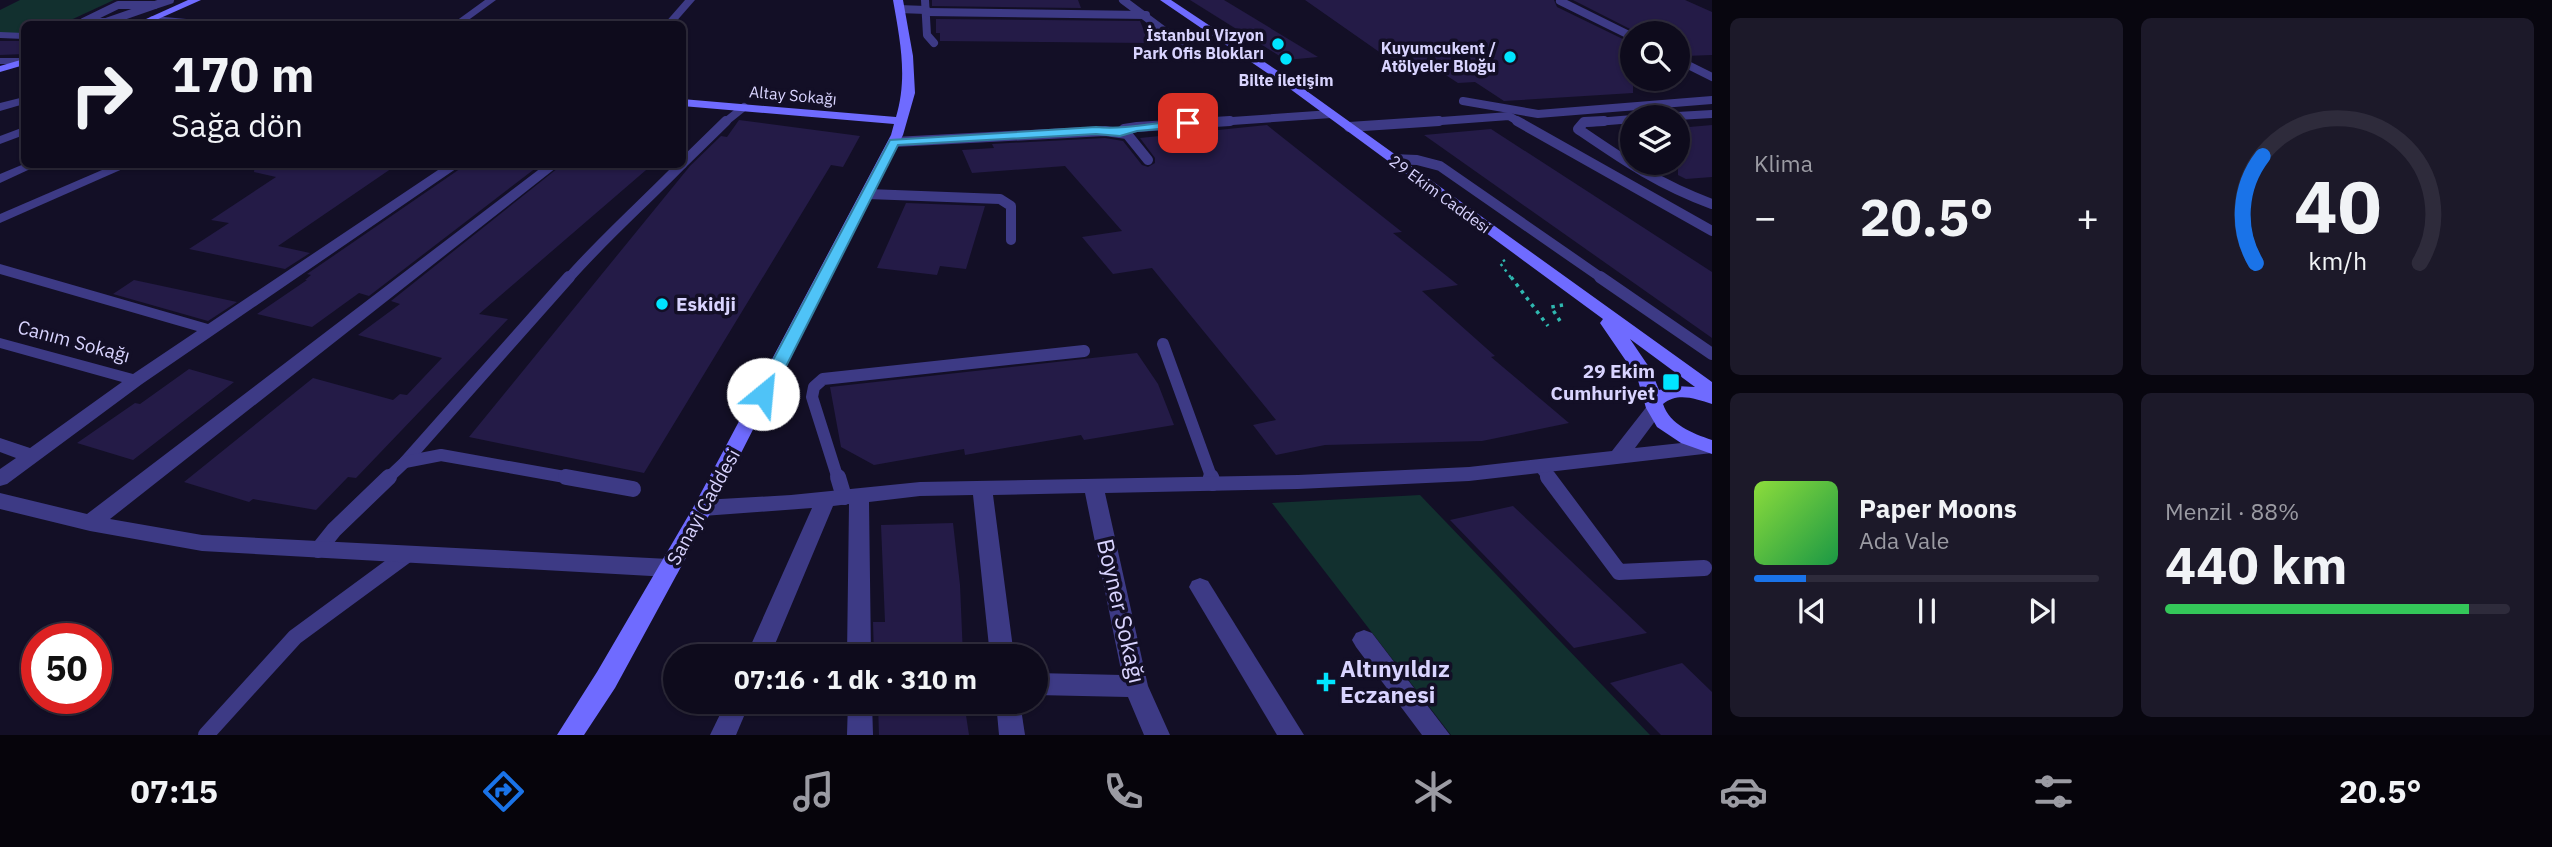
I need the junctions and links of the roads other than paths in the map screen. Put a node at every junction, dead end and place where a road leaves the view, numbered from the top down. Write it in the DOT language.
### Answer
graph roads {
  1 [pos="170,0"];
  2 [pos="196,0"];
  3 [pos="491,0"];
  4 [pos="690,0"];
  5 [pos="925,0"];
  6 [pos="1123,0"];
  7 [pos="1166,0"];
  8 [pos="1560,1"];
  9 [pos="156,5"];
  10 [pos="899,5"];
  11 [pos="926,11"];
  12 [pos="1146,15"];
  13 [pos="153,20"];
  14 [pos="85,21"];
  15 [pos="110,21"];
  16 [pos="150,21"];
  17 [pos="164,21"];
  18 [pos="461,21"];
  19 [pos="672,21"];
  20 [pos="1620,31"];
  21 [pos="0,35"];
  22 [pos="21,36"];
  23 [pos="934,43"];
  24 [pos="1182,44"];
  25 [pos="0,61"];
  26 [pos="21,61"];
  27 [pos="21,62"];
  28 [pos="1690,66"];
  29 [pos="1712,67"];
  30 [pos="1695,68"];
  31 [pos="0,69"];
  32 [pos="1712,77"];
  33 [pos="1712,100"];
  34 [pos="21,101"];
  35 [pos="1463,101"];
  36 [pos="686,102"];
  37 [pos="0,107"];
  38 [pos="744,107"];
  39 [pos="1331,114"];
  40 [pos="1712,114"];
  41 [pos="1690,115"];
  42 [pos="1620,120"];
  43 [pos="901,121"];
  44 [pos="1349,127"];
  45 [pos="21,132"];
  46 [pos="1120,133"];
  47 [pos="0,140"];
  48 [pos="894,142"];
  49 [pos="1620,158"];
  50 [pos="1392,159"];
  51 [pos="686,160"];
  52 [pos="1148,160"];
  53 [pos="26,168"];
  54 [pos="119,168"];
  55 [pos="451,168"];
  56 [pos="550,168"];
  57 [pos="678,168"];
  58 [pos="1646,175"];
  59 [pos="0,179"];
  60 [pos="868,194"];
  61 [pos="1712,204"];
  62 [pos="0,219"];
  63 [pos="1712,231"];
  64 [pos="1011,240"];
  65 [pos="0,269"];
  66 [pos="1589,302"];
  67 [pos="211,330"];
  68 [pos="0,344"];
  69 [pos="1163,344"];
  70 [pos="1084,351"];
  71 [pos="1712,354"];
  72 [pos="136,380"];
  73 [pos="1712,391"];
  74 [pos="1712,398"];
  75 [pos="1655,405"];
  76 [pos="0,445"];
  77 [pos="1711,447"];
  78 [pos="32,456"];
  79 [pos="1618,457"];
  80 [pos="405,462"];
  81 [pos="1541,466"];
  82 [pos="0,480"];
  83 [pos="1213,483"];
  84 [pos="1093,484"];
  85 [pos="982,488"];
  86 [pos="633,489"];
  87 [pos="843,498"];
  88 [pos="0,502"];
  89 [pos="703,508"];
  90 [pos="90,523"];
  91 [pos="318,550"];
  92 [pos="408,554"];
  93 [pos="669,568"];
  94 [pos="1704,568"];
  95 [pos="1200,587"];
  96 [pos="1364,639"];
  97 [pos="764,644"];
  98 [pos="858,644"];
  99 [pos="1001,644"];
  100 [pos="1048,684"];
  101 [pos="1136,686"];
  102 [pos="733,714"];
  103 [pos="860,714"];
  104 [pos="1009,714"];
  105 [pos="206,735"];
  106 [pos="570,735"];
  107 [pos="723,735"];
  108 [pos="860,735"];
  109 [pos="1012,735"];
  110 [pos="1157,735"];
  111 [pos="1292,735"];
  112 [pos="1437,735"];
  1 -- 9 [label="lane"];
  2 -- 13 [label="main road"];
  3 -- 18 [label="street"];
  4 -- 19 [label="street"];
  5 -- 11 [label="lane"];
  6 -- 12 [label="lane"];
  7 -- 39 [label="main road, 29 Ekim Caddesi"];
  8 -- 20 [label="lane"];
  9 -- 14 [label="lane"];
  9 -- 15 [label="lane"];
  10 -- 11 [label="lane"];
  10 -- 43 [label="main road, Sanayi Caddesi"];
  11 -- 12 [label="lane"];
  11 -- 23 [label="lane"];
  12 -- 24 [label="lane"];
  13 -- 16 [label="main road"];
  13 -- 17 [label="lane"];
  21 -- 22 [label="street"];
  25 -- 26 [label="street"];
  27 -- 31 [label="main road"];
  28 -- 30 [label="lane"];
  29 -- 30 [label="lane"];
  30 -- 32 [label="lane"];
  33 -- 35 [label="lane"];
  34 -- 37 [label="street"];
  36 -- 38 [label="main road, Altay Sokağı"];
  38 -- 43 [label="main road, Altay Sokağı"];
  38 -- 51 [label="lane"];
  39 -- 44 [label="main road, 29 Ekim Caddesi"];
  39 -- 46 [label="lane"];
  40 -- 41 [label="lane"];
  42 -- 49 [label="lane"];
  43 -- 48 [label="main road, Sanayi Caddesi"];
  44 -- 50 [label="main road, 29 Ekim Caddesi"];
  44 -- 63 [label="lane"];
  45 -- 47 [label="street"];
  46 -- 48 [label="lane"];
  46 -- 52 [label="lane"];
  48 -- 60 [label="main road, Sanayi Caddesi"];
  50 -- 66 [label="main road, 29 Ekim Caddesi"];
  50 -- 71 [label="lane"];
  53 -- 59 [label="street"];
  54 -- 62 [label="street"];
  55 -- 67 [label="street"];
  56 -- 90 [label="street"];
  57 -- 80 [label="lane"];
  58 -- 61 [label="lane"];
  60 -- 64 [label="lane"];
  60 -- 89 [label="main road, Sanayi Caddesi"];
  65 -- 67 [label="street"];
  66 -- 73 [label="main road, 29 Ekim Caddesi"];
  66 -- 75 [label="main road"];
  67 -- 72 [label="street"];
  68 -- 72 [label="street, Canım Sokağı"];
  69 -- 83 [label="lane"];
  70 -- 87 [label="lane"];
  72 -- 78 [label="street"];
  74 -- 75 [label="main road"];
  75 -- 77 [label="main road"];
  75 -- 79 [label="street"];
  76 -- 78 [label="street"];
  77 -- 79 [label="street"];
  78 -- 82 [label="street"];
  79 -- 81 [label="street"];
  80 -- 86 [label="lane"];
  80 -- 91 [label="lane"];
  81 -- 83 [label="street"];
  81 -- 94 [label="lane"];
  83 -- 84 [label="street"];
  84 -- 85 [label="street"];
  84 -- 101 [label="street, Boyner Sokağı"];
  85 -- 87 [label="street"];
  85 -- 99 [label="street"];
  87 -- 89 [label="street"];
  87 -- 97 [label="street"];
  87 -- 98 [label="street"];
  88 -- 90 [label="street"];
  89 -- 93 [label="main road, Sanayi Caddesi"];
  90 -- 91 [label="street"];
  91 -- 92 [label="street"];
  92 -- 93 [label="street"];
  92 -- 105 [label="lane"];
  93 -- 106 [label="main road, Sanayi Caddesi"];
  95 -- 111 [label="street"];
  96 -- 112 [label="street"];
  100 -- 101 [label="street"];
  101 -- 110 [label="street, Boyner Sokağı"];
  102 -- 107 [label="street"];
  103 -- 108 [label="street"];
  104 -- 109 [label="street"];
}
